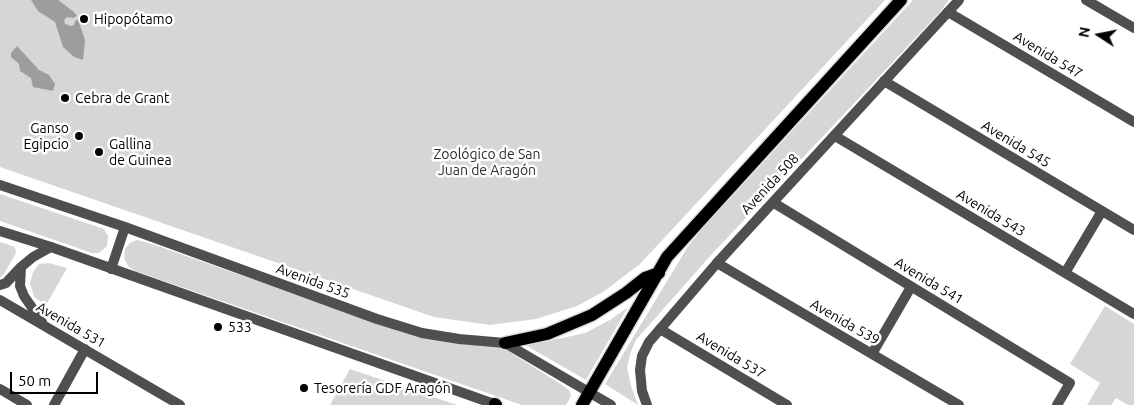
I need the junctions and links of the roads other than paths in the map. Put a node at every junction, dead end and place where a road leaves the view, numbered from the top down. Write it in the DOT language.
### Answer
graph roads {
  1 [pos="902,0"];
  2 [pos="959,0"];
  3 [pos="1086,0"];
  4 [pos="948,12"];
  5 [pos="1134,28"];
  6 [pos="884,81"];
  7 [pos="1134,122"];
  8 [pos="835,136"];
  9 [pos="0,185"];
  10 [pos="774,203"];
  11 [pos="1102,211"];
  12 [pos="125,228"];
  13 [pos="0,230"];
  14 [pos="1134,230"];
  15 [pos="51,247"];
  16 [pos="717,263"];
  17 [pos="21,267"];
  18 [pos="111,269"];
  19 [pos="659,273"];
  20 [pos="1065,273"];
  21 [pos="0,285"];
  22 [pos="912,286"];
  23 [pos="0,300"];
  24 [pos="1134,314"];
  25 [pos="46,327"];
  26 [pos="660,329"];
  27 [pos="505,343"];
  28 [pos="85,349"];
  29 [pos="872,354"];
  30 [pos="0,389"];
  31 [pos="590,393"];
  32 [pos="27,405"];
  33 [pos="54,405"];
  34 [pos="180,405"];
  35 [pos="496,405"];
  36 [pos="582,405"];
  37 [pos="611,405"];
  38 [pos="647,405"];
  39 [pos="788,405"];
  40 [pos="959,405"];
  41 [pos="1057,405"];
  1 -- 19 [label="main road, Avenida 508"];
  2 -- 4 [label="street, Avenida 508"];
  3 -- 5 [label="street"];
  4 -- 6 [label="street, Avenida 508"];
  4 -- 7 [label="street, Avenida 547"];
  6 -- 8 [label="street, Avenida 508"];
  6 -- 11 [label="street, Avenida 545"];
  8 -- 10 [label="street, Avenida 508"];
  8 -- 20 [label="street, Avenida 543"];
  9 -- 12 [label="street, Avenida 535"];
  10 -- 16 [label="street, Avenida 508"];
  10 -- 22 [label="street, Avenida 541"];
  11 -- 14 [label="street, Avenida 545"];
  11 -- 20 [label="street"];
  12 -- 18 [label="street"];
  12 -- 27 [label="street, Avenida 535"];
  13 -- 15 [label="street"];
  15 -- 17 [label="street"];
  15 -- 18 [label="street"];
  16 -- 26 [label="street, Avenida 508"];
  16 -- 29 [label="street, Avenida 539"];
  17 -- 21 [label="street"];
  17 -- 25 [label="street"];
  18 -- 35 [label="street"];
  19 -- 27 [label="main road"];
  19 -- 31 [label="main road, Avenida 508"];
  20 -- 24 [label="street, Avenida 543"];
  22 -- 29 [label="street"];
  22 -- 41 [label="street, Avenida 541"];
  23 -- 25 [label="street, Avenida 531"];
  25 -- 28 [label="street, Avenida 531"];
  26 -- 38 [label="street, Avenida 508"];
  26 -- 39 [label="street, Avenida 537"];
  27 -- 31 [label="street, Avenida 535"];
  28 -- 33 [label="street"];
  28 -- 34 [label="street, Avenida 531"];
  29 -- 40 [label="street, Avenida 539"];
  30 -- 32 [label="street"];
  31 -- 36 [label="main road, Avenida 508"];
  31 -- 37 [label="street, Avenida 535"];
}
